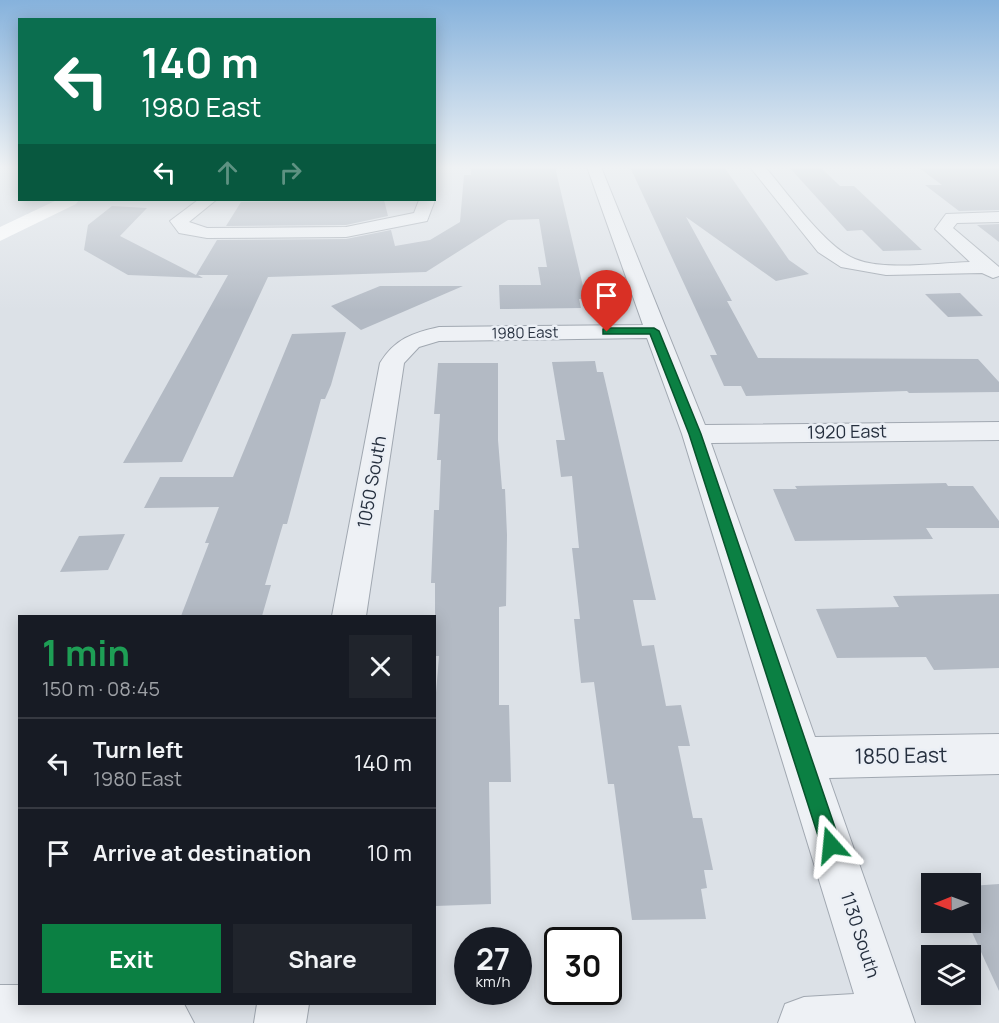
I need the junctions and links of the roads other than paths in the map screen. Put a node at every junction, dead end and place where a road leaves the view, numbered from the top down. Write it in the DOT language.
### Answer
graph roads {
  1 [pos="41,215"];
  2 [pos="188,215"];
  3 [pos="422,215"];
  4 [pos="611,215"];
  5 [pos="797,215"];
  6 [pos="999,217"];
  7 [pos="0,235"];
  8 [pos="993,272"];
  9 [pos="654,331"];
  10 [pos="400,349"];
  11 [pos="999,431"];
  12 [pos="695,434"];
  13 [pos="349,615"];
  14 [pos="999,754"];
  15 [pos="803,758"];
  16 [pos="283,1005"];
  17 [pos="0,1011"];
  18 [pos="888,1021"];
  19 [pos="168,1023"];
  20 [pos="280,1023"];
  21 [pos="804,1023"];
  1 -- 7 [label="main road"];
  2 -- 3 [label="street"];
  4 -- 9 [label="street, 1130 South"];
  5 -- 8 [label="street"];
  6 -- 8 [label="street"];
  9 -- 10 [label="street, 1980 East"];
  9 -- 12 [label="street, 1130 South"];
  10 -- 13 [label="street, 1050 South"];
  11 -- 12 [label="street, 1920 East"];
  12 -- 15 [label="street, 1130 South"];
  14 -- 15 [label="street, 1850 East"];
  15 -- 18 [label="street, 1130 South"];
  16 -- 20 [label="street"];
  17 -- 19 [label="street"];
  18 -- 21 [label="street"];
}
